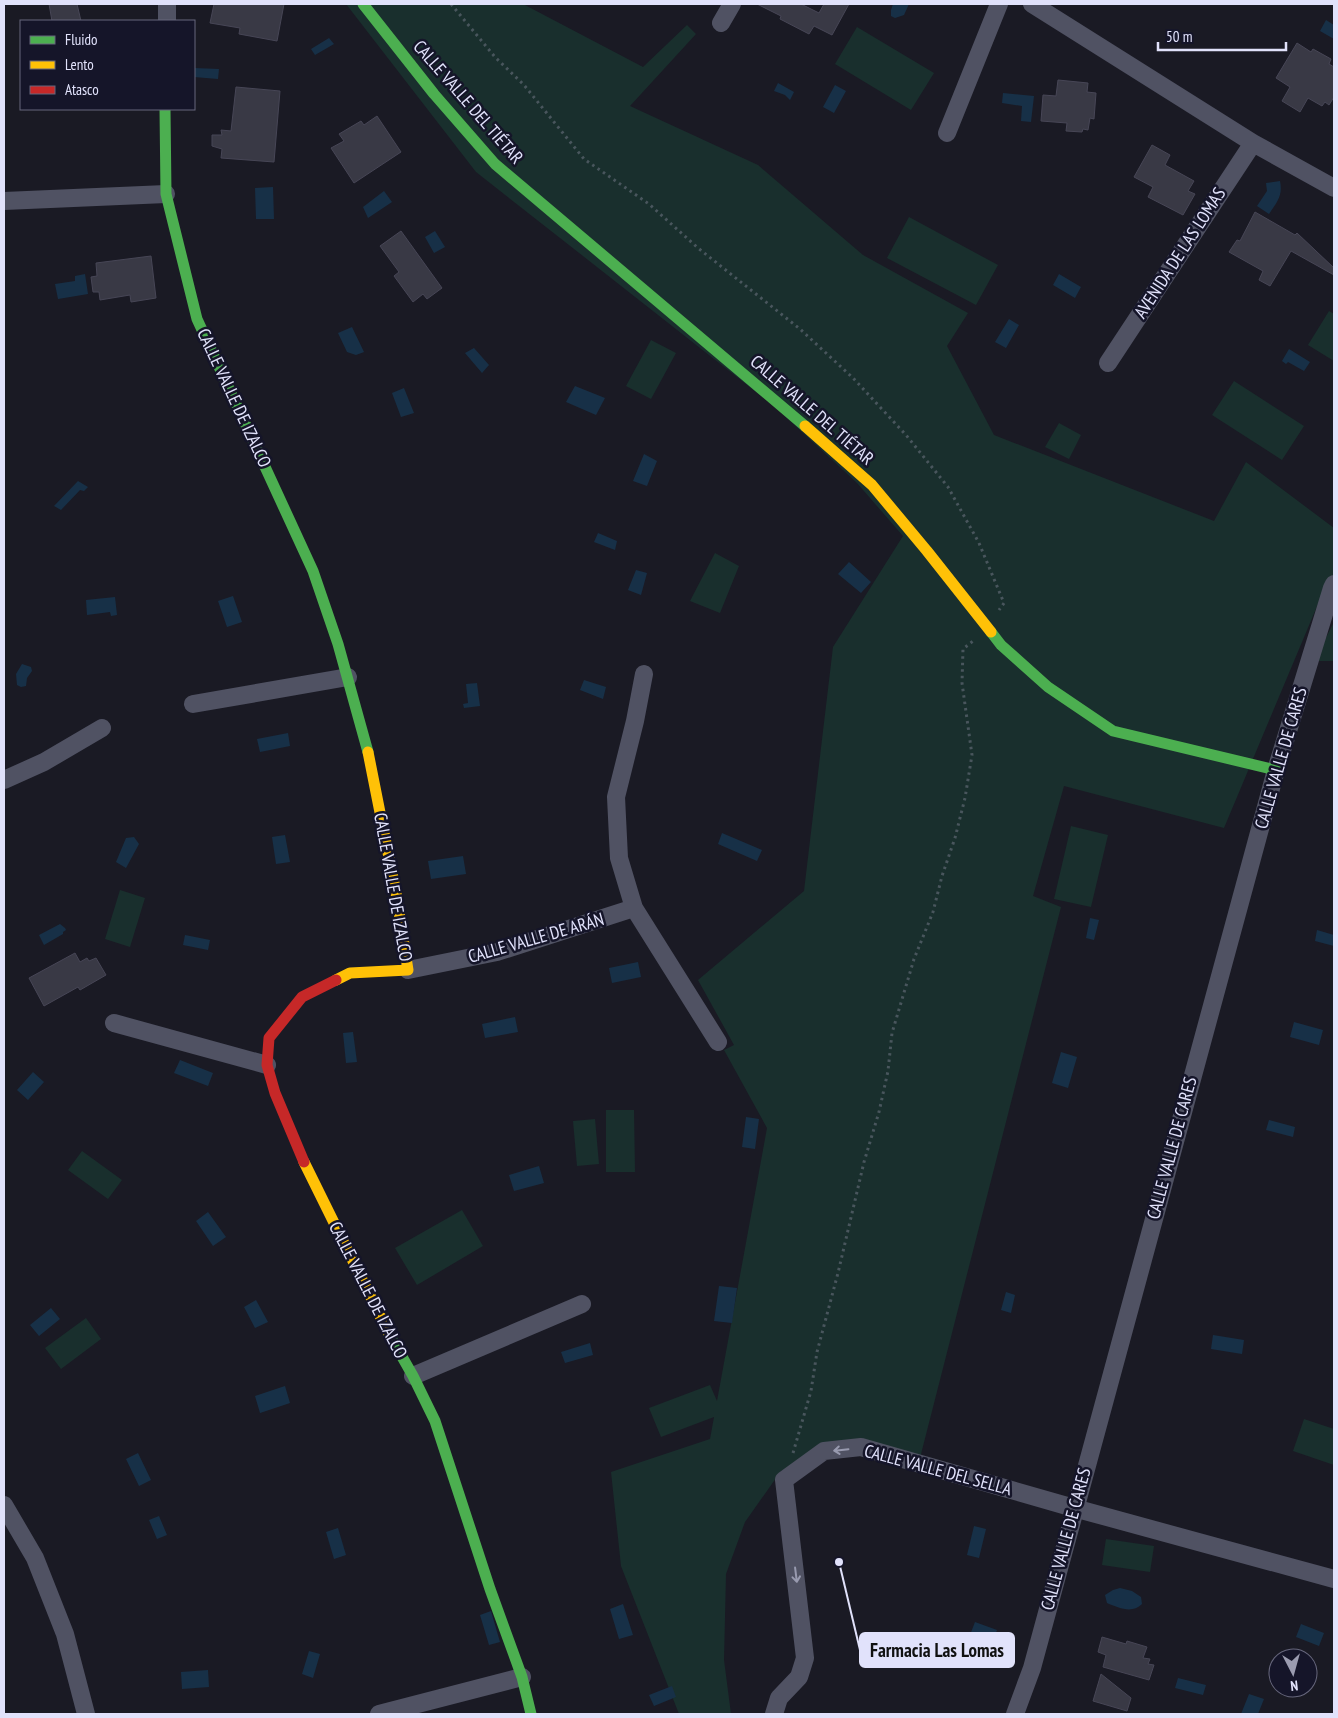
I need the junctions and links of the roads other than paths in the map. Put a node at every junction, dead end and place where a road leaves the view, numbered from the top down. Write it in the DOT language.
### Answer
graph roads {
  1 [pos="167,4"];
  2 [pos="363,4"];
  3 [pos="732,4"];
  4 [pos="999,4"];
  5 [pos="1032,4"];
  6 [pos="167,20"];
  7 [pos="722,23"];
  8 [pos="164,110"];
  9 [pos="947,133"];
  10 [pos="1253,143"];
  11 [pos="1334,188"];
  12 [pos="166,194"];
  13 [pos="4,201"];
  14 [pos="1108,363"];
  15 [pos="1334,584"];
  16 [pos="644,674"];
  17 [pos="348,677"];
  18 [pos="193,704"];
  19 [pos="102,728"];
  20 [pos="1276,770"];
  21 [pos="4,780"];
  22 [pos="634,908"];
  23 [pos="408,970"];
  24 [pos="114,1024"];
  25 [pos="718,1042"];
  26 [pos="267,1065"];
  27 [pos="582,1304"];
  28 [pos="413,1376"];
  29 [pos="4,1505"];
  30 [pos="1074,1508"];
  31 [pos="1334,1579"];
  32 [pos="522,1677"];
  33 [pos="86,1714"];
  34 [pos="379,1714"];
  35 [pos="531,1714"];
  36 [pos="774,1714"];
  37 [pos="1015,1714"];
  1 -- 6 [label="street"];
  2 -- 20 [label="street, CALLE VALLE DEL TIÉTAR"];
  3 -- 7 [label="street"];
  4 -- 9 [label="street"];
  5 -- 10 [label="street"];
  8 -- 12 [label="street, CALLE VALLE DE IZALCO"];
  10 -- 11 [label="street"];
  10 -- 14 [label="street, AVENIDA DE LAS LOMAS"];
  12 -- 13 [label="street"];
  12 -- 17 [label="street, CALLE VALLE DE IZALCO"];
  15 -- 20 [label="street, CALLE VALLE DE CARES"];
  16 -- 22 [label="street"];
  17 -- 18 [label="street"];
  17 -- 23 [label="street, CALLE VALLE DE IZALCO"];
  19 -- 21 [label="street"];
  20 -- 30 [label="street, CALLE VALLE DE CARES"];
  22 -- 23 [label="street, CALLE VALLE DE ARÁN"];
  22 -- 25 [label="street"];
  23 -- 26 [label="street, CALLE VALLE DE IZALCO"];
  24 -- 26 [label="street"];
  26 -- 28 [label="street, CALLE VALLE DE IZALCO"];
  27 -- 28 [label="street, CALLE VALLE DE IZALCO"];
  28 -- 32 [label="street, CALLE VALLE DE IZALCO"];
  29 -- 33 [label="street"];
  30 -- 31 [label="street, CALLE VALLE DEL SELLA"];
  30 -- 36 [label="street, CALLE VALLE DEL SELLA, one-way"];
  30 -- 37 [label="street, CALLE VALLE DE CARES"];
  32 -- 34 [label="street"];
  32 -- 35 [label="street, CALLE VALLE DE IZALCO"];
}
